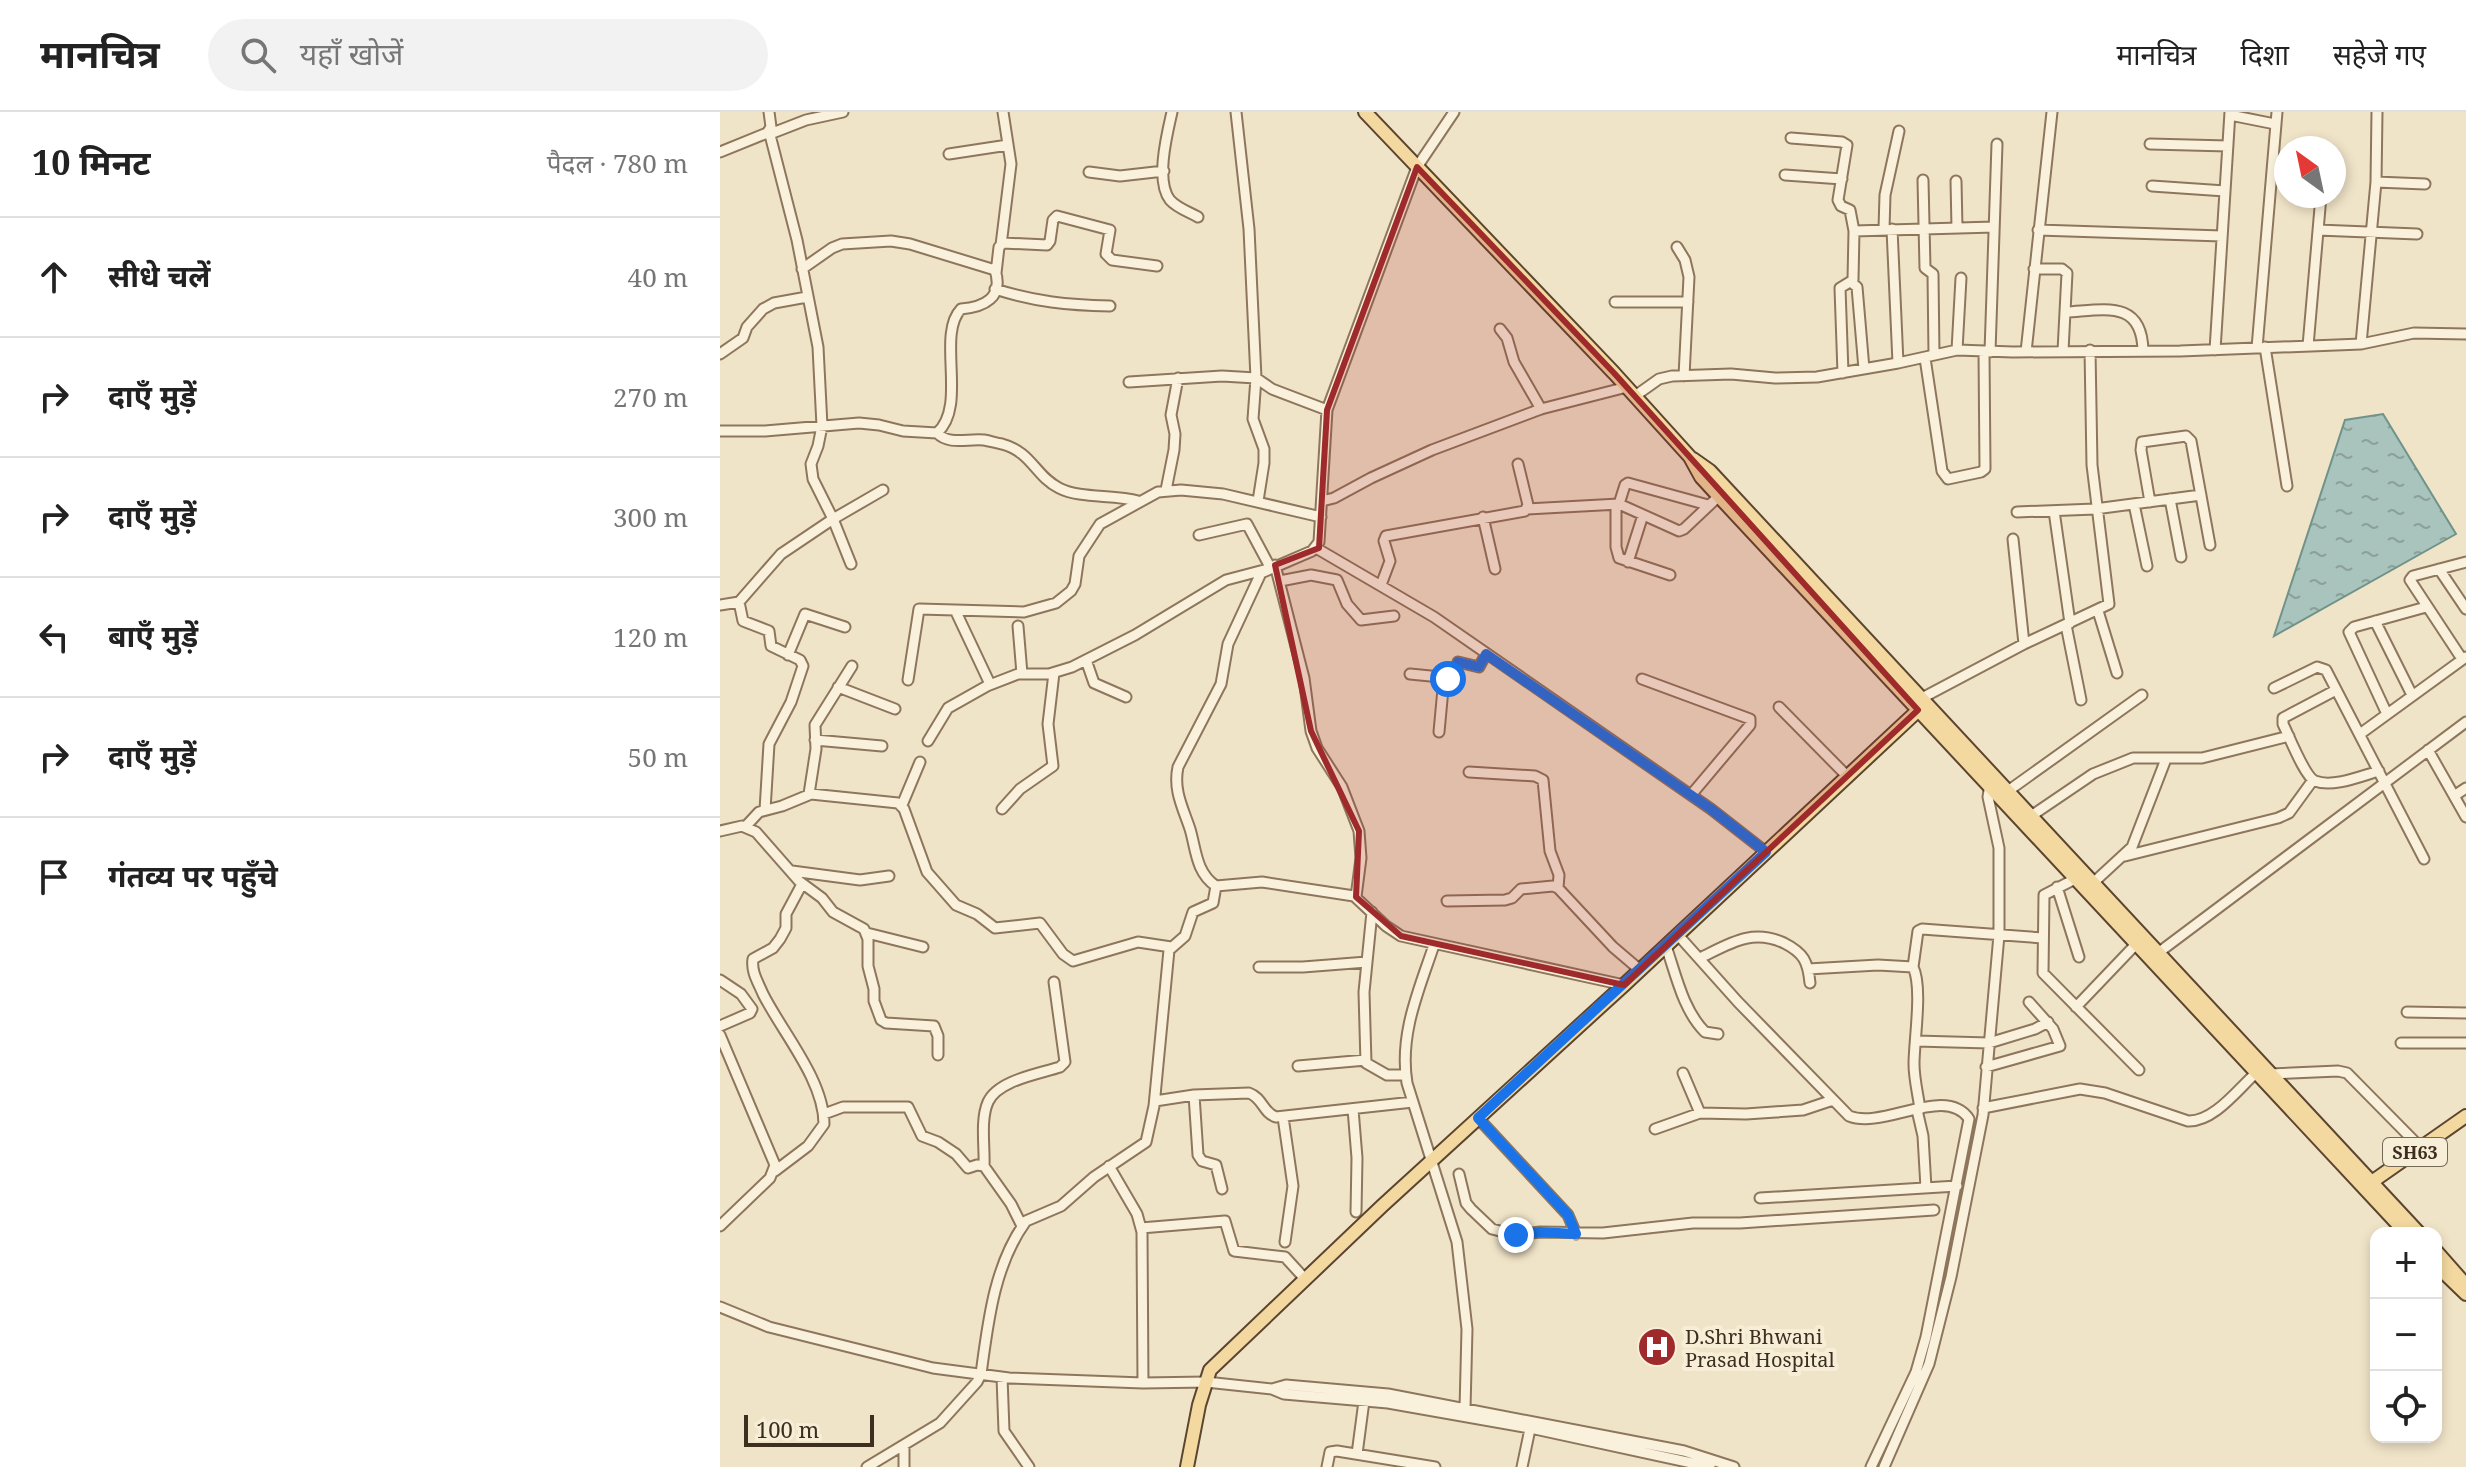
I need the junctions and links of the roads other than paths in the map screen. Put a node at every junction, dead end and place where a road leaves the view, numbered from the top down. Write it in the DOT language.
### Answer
graph roads {
  1 [pos="769,112"];
  2 [pos="843,112"];
  3 [pos="1003,112"];
  4 [pos="1172,112"];
  5 [pos="1236,112"];
  6 [pos="1365,112"];
  7 [pos="1454,112"];
  8 [pos="2052,112"];
  9 [pos="2277,112"];
  10 [pos="2377,112"];
  11 [pos="2230,114"];
  12 [pos="2275,124"];
  13 [pos="1899,131"];
  14 [pos="769,133"];
  15 [pos="1791,138"];
  16 [pos="1997,144"];
  17 [pos="2150,144"];
  18 [pos="1008,145"];
  19 [pos="2228,146"];
  20 [pos="720,152"];
  21 [pos="949,154"];
  22 [pos="1417,167"];
  23 [pos="1164,171"];
  24 [pos="1089,172"];
  25 [pos="1785,175"];
  26 [pos="1842,179"];
  27 [pos="1923,180"];
  28 [pos="1956,181"];
  29 [pos="2376,182"];
  30 [pos="2425,184"];
  31 [pos="2152,186"];
  32 [pos="2225,191"];
  33 [pos="2320,208"];
  34 [pos="1198,217"];
  35 [pos="1994,227"];
  36 [pos="1957,228"];
  37 [pos="1888,229"];
  38 [pos="1925,229"];
  39 [pos="2038,230"];
  40 [pos="2318,230"];
  41 [pos="1854,231"];
  42 [pos="2372,232"];
  43 [pos="2417,234"];
  44 [pos="2222,236"];
  45 [pos="1001,245"];
  46 [pos="1677,247"];
  47 [pos="1157,266"];
  48 [pos="802,269"];
  49 [pos="2034,269"];
  50 [pos="996,273"];
  51 [pos="1961,278"];
  52 [pos="1852,283"];
  53 [pos="995,289"];
  54 [pos="807,297"];
  55 [pos="1615,302"];
  56 [pos="1688,302"];
  57 [pos="1110,306"];
  58 [pos="2066,312"];
  59 [pos="1500,329"];
  60 [pos="2466,334"];
  61 [pos="2361,344"];
  62 [pos="2308,346"];
  63 [pos="2261,348"];
  64 [pos="1957,350"];
  65 [pos="2090,350"];
  66 [pos="2215,350"];
  67 [pos="2063,351"];
  68 [pos="2143,351"];
  69 [pos="1987,352"];
  70 [pos="2020,352"];
  71 [pos="720,354"];
  72 [pos="1929,357"];
  73 [pos="1898,363"];
  74 [pos="1864,369"];
  75 [pos="1843,373"];
  76 [pos="1684,376"];
  77 [pos="1178,378"];
  78 [pos="1256,378"];
  79 [pos="1129,382"];
  80 [pos="1631,392"];
  81 [pos="1541,409"];
  82 [pos="1327,410"];
  83 [pos="822,426"];
  84 [pos="720,431"];
  85 [pos="937,433"];
  86 [pos="1690,457"];
  87 [pos="1518,464"];
  88 [pos="2287,486"];
  89 [pos="883,490"];
  90 [pos="1166,490"];
  91 [pos="2201,495"];
  92 [pos="1719,496"];
  93 [pos="2170,499"];
  94 [pos="1138,501"];
  95 [pos="1258,501"];
  96 [pos="1322,501"];
  97 [pos="2150,502"];
  98 [pos="1617,504"];
  99 [pos="2134,504"];
  100 [pos="1708,505"];
  101 [pos="1527,509"];
  102 [pos="2095,509"];
  103 [pos="2054,511"];
  104 [pos="2017,512"];
  105 [pos="1643,515"];
  106 [pos="1321,517"];
  107 [pos="1483,517"];
  108 [pos="833,519"];
  109 [pos="1199,535"];
  110 [pos="2013,539"];
  111 [pos="2210,545"];
  112 [pos="1316,548"];
  113 [pos="2181,557"];
  114 [pos="1628,562"];
  115 [pos="2466,562"];
  116 [pos="851,564"];
  117 [pos="2147,566"];
  118 [pos="1270,567"];
  119 [pos="1495,569"];
  120 [pos="2439,569"];
  121 [pos="1670,575"];
  122 [pos="1280,581"];
  123 [pos="1381,585"];
  124 [pos="739,602"];
  125 [pos="720,605"];
  126 [pos="2426,607"];
  127 [pos="2466,609"];
  128 [pos="2098,611"];
  129 [pos="956,612"];
  130 [pos="1394,616"];
  131 [pos="2375,621"];
  132 [pos="2068,624"];
  133 [pos="1018,626"];
  134 [pos="845,627"];
  135 [pos="2024,644"];
  136 [pos="1486,654"];
  137 [pos="788,655"];
  138 [pos="2464,658"];
  139 [pos="1086,660"];
  140 [pos="852,666"];
  141 [pos="1054,673"];
  142 [pos="2117,673"];
  143 [pos="1022,674"];
  144 [pos="1410,674"];
  145 [pos="1444,678"];
  146 [pos="1642,679"];
  147 [pos="908,680"];
  148 [pos="990,684"];
  149 [pos="838,687"];
  150 [pos="2274,688"];
  151 [pos="2336,690"];
  152 [pos="2142,695"];
  153 [pos="2412,695"];
  154 [pos="1126,697"];
  155 [pos="2081,700"];
  156 [pos="1922,704"];
  157 [pos="1779,707"];
  158 [pos="895,709"];
  159 [pos="2387,714"];
  160 [pos="2466,722"];
  161 [pos="1439,732"];
  162 [pos="2360,734"];
  163 [pos="2289,736"];
  164 [pos="815,740"];
  165 [pos="928,741"];
  166 [pos="882,746"];
  167 [pos="2428,750"];
  168 [pos="2166,759"];
  169 [pos="920,762"];
  170 [pos="2379,771"];
  171 [pos="1469,772"];
  172 [pos="1847,776"];
  173 [pos="2313,780"];
  174 [pos="1991,781"];
  175 [pos="2385,782"];
  176 [pos="2466,788"];
  177 [pos="2008,791"];
  178 [pos="809,794"];
  179 [pos="1691,795"];
  180 [pos="2454,796"];
  181 [pos="902,805"];
  182 [pos="1002,809"];
  183 [pos="765,810"];
  184 [pos="2031,816"];
  185 [pos="2466,817"];
  186 [pos="746,826"];
  187 [pos="720,831"];
  188 [pos="1766,852"];
  189 [pos="2125,856"];
  190 [pos="2424,859"];
  191 [pos="792,871"];
  192 [pos="889,876"];
  193 [pos="2075,879"];
  194 [pos="2093,883"];
  195 [pos="802,884"];
  196 [pos="1216,886"];
  197 [pos="2057,887"];
  198 [pos="1558,888"];
  199 [pos="1356,897"];
  200 [pos="1447,901"];
  201 [pos="1372,912"];
  202 [pos="867,933"];
  203 [pos="1678,935"];
  204 [pos="1995,935"];
  205 [pos="2043,938"];
  206 [pos="2140,941"];
  207 [pos="1434,945"];
  208 [pos="1666,946"];
  209 [pos="923,947"];
  210 [pos="1171,947"];
  211 [pos="2158,953"];
  212 [pos="2079,957"];
  213 [pos="1700,958"];
  214 [pos="1367,962"];
  215 [pos="1259,967"];
  216 [pos="1913,967"];
  217 [pos="1808,969"];
  218 [pos="1640,970"];
  219 [pos="720,980"];
  220 [pos="1054,982"];
  221 [pos="1810,983"];
  222 [pos="1624,985"];
  223 [pos="2029,1002"];
  224 [pos="2076,1007"];
  225 [pos="2407,1012"];
  226 [pos="2466,1013"];
  227 [pos="2048,1022"];
  228 [pos="720,1026"];
  229 [pos="1718,1034"];
  230 [pos="720,1035"];
  231 [pos="1916,1041"];
  232 [pos="1986,1043"];
  233 [pos="2401,1043"];
  234 [pos="2466,1043"];
  235 [pos="938,1055"];
  236 [pos="1366,1060"];
  237 [pos="1298,1066"];
  238 [pos="1986,1067"];
  239 [pos="2139,1070"];
  240 [pos="1683,1073"];
  241 [pos="2256,1073"];
  242 [pos="2270,1074"];
  243 [pos="1405,1075"];
  244 [pos="1194,1095"];
  245 [pos="1833,1100"];
  246 [pos="1155,1101"];
  247 [pos="1413,1102"];
  248 [pos="1353,1109"];
  249 [pos="1919,1109"];
  250 [pos="1700,1113"];
  251 [pos="1977,1113"];
  252 [pos="824,1114"];
  253 [pos="2466,1116"];
  254 [pos="1283,1117"];
  255 [pos="1478,1118"];
  256 [pos="1655,1129"];
  257 [pos="2421,1148"];
  258 [pos="1431,1161"];
  259 [pos="984,1166"];
  260 [pos="1109,1166"];
  261 [pos="775,1171"];
  262 [pos="1459,1174"];
  263 [pos="2367,1185"];
  264 [pos="1957,1186"];
  265 [pos="1926,1188"];
  266 [pos="1222,1189"];
  267 [pos="1760,1198"];
  268 [pos="1934,1210"];
  269 [pos="1356,1212"];
  270 [pos="720,1226"];
  271 [pos="1022,1226"];
  272 [pos="2401,1227"];
  273 [pos="2412,1227"];
  274 [pos="1141,1228"];
  275 [pos="1576,1234"];
  276 [pos="1285,1242"];
  277 [pos="2442,1257"];
  278 [pos="2442,1271"];
  279 [pos="2464,1278"];
  280 [pos="1306,1280"];
  281 [pos="2466,1294"];
  282 [pos="720,1307"];
  283 [pos="981,1374"];
  284 [pos="1002,1377"];
  285 [pos="1206,1382"];
  286 [pos="1143,1383"];
  287 [pos="1272,1389"];
  288 [pos="1364,1401"];
  289 [pos="1465,1409"];
  290 [pos="1530,1429"];
  291 [pos="904,1445"];
  292 [pos="1357,1454"];
  293 [pos="1381,1463"];
  294 [pos="867,1467"];
  295 [pos="904,1467"];
  296 [pos="1029,1467"];
  297 [pos="1187,1467"];
  298 [pos="1327,1467"];
  299 [pos="1435,1467"];
  300 [pos="1522,1467"];
  301 [pos="1709,1467"];
  302 [pos="1734,1467"];
  303 [pos="1871,1467"];
  304 [pos="1884,1467"];
  1 -- 14 [label="street"];
  2 -- 14 [label="street"];
  3 -- 18 [label="street"];
  4 -- 23 [label="street"];
  5 -- 78 [label="street"];
  6 -- 22 [label="main road"];
  7 -- 22 [label="street"];
  8 -- 39 [label="street"];
  9 -- 12 [label="street"];
  10 -- 29 [label="street"];
  11 -- 12 [label="street"];
  11 -- 19 [label="street"];
  12 -- 63 [label="street"];
  13 -- 37 [label="street"];
  14 -- 20 [label="street"];
  14 -- 48 [label="street"];
  15 -- 26 [label="street"];
  16 -- 35 [label="street"];
  17 -- 19 [label="street"];
  18 -- 21 [label="street"];
  18 -- 45 [label="street"];
  19 -- 32 [label="street"];
  22 -- 80 [label="main road"];
  22 -- 82 [label="street"];
  23 -- 24 [label="street"];
  23 -- 34 [label="street"];
  25 -- 26 [label="street"];
  26 -- 41 [label="street"];
  27 -- 38 [label="street"];
  28 -- 36 [label="street"];
  29 -- 30 [label="street"];
  29 -- 42 [label="street"];
  31 -- 32 [label="street"];
  32 -- 44 [label="street"];
  33 -- 40 [label="street"];
  35 -- 36 [label="street"];
  35 -- 69 [label="street"];
  36 -- 38 [label="street"];
  37 -- 38 [label="street"];
  37 -- 41 [label="street"];
  37 -- 73 [label="street"];
  38 -- 72 [label="street"];
  39 -- 44 [label="street"];
  39 -- 49 [label="street"];
  40 -- 42 [label="street"];
  40 -- 62 [label="street"];
  41 -- 52 [label="street"];
  42 -- 43 [label="street"];
  42 -- 61 [label="street"];
  44 -- 66 [label="street"];
  45 -- 47 [label="street"];
  45 -- 50 [label="street"];
  46 -- 56 [label="street"];
  48 -- 50 [label="street"];
  48 -- 54 [label="street"];
  49 -- 58 [label="street"];
  49 -- 70 [label="street"];
  50 -- 53 [label="street"];
  51 -- 64 [label="street"];
  52 -- 74 [label="street"];
  52 -- 75 [label="street"];
  53 -- 57 [label="street"];
  53 -- 85 [label="street"];
  54 -- 71 [label="street"];
  54 -- 83 [label="street"];
  55 -- 56 [label="street"];
  56 -- 76 [label="street"];
  58 -- 67 [label="street"];
  58 -- 68 [label="street"];
  59 -- 81 [label="street"];
  60 -- 61 [label="street"];
  61 -- 62 [label="street"];
  62 -- 63 [label="street"];
  63 -- 66 [label="street"];
  63 -- 88 [label="street"];
  64 -- 69 [label="street"];
  64 -- 72 [label="street"];
  65 -- 67 [label="street"];
  65 -- 68 [label="street"];
  65 -- 102 [label="street"];
  66 -- 68 [label="street"];
  67 -- 70 [label="street"];
  69 -- 70 [label="street"];
  69 -- 72 [label="street"];
  72 -- 73 [label="street"];
  73 -- 74 [label="street"];
  74 -- 75 [label="street"];
  75 -- 76 [label="street"];
  76 -- 80 [label="street"];
  77 -- 78 [label="street"];
  77 -- 79 [label="street"];
  77 -- 90 [label="street"];
  78 -- 82 [label="street"];
  78 -- 95 [label="street"];
  80 -- 81 [label="street"];
  80 -- 86 [label="main road"];
  81 -- 96 [label="street"];
  82 -- 96 [label="street"];
  83 -- 84 [label="street"];
  83 -- 85 [label="street"];
  83 -- 108 [label="street"];
  85 -- 94 [label="street"];
  86 -- 92 [label="main road"];
  86 -- 156 [label="main road"];
  87 -- 101 [label="street"];
  89 -- 108 [label="street"];
  90 -- 94 [label="street"];
  90 -- 95 [label="street"];
  91 -- 93 [label="street"];
  91 -- 97 [label="street"];
  91 -- 111 [label="street"];
  92 -- 100 [label="street"];
  92 -- 156 [label="main road"];
  93 -- 97 [label="street"];
  93 -- 113 [label="street"];
  94 -- 129 [label="street"];
  95 -- 106 [label="street"];
  96 -- 106 [label="street"];
  97 -- 99 [label="street"];
  98 -- 100 [label="street"];
  98 -- 101 [label="street"];
  98 -- 105 [label="street"];
  98 -- 114 [label="street"];
  99 -- 102 [label="street"];
  99 -- 117 [label="street"];
  100 -- 105 [label="street"];
  101 -- 107 [label="street"];
  102 -- 103 [label="street"];
  102 -- 128 [label="street"];
  103 -- 104 [label="street"];
  103 -- 132 [label="street"];
  105 -- 114 [label="street"];
  106 -- 112 [label="street"];
  107 -- 119 [label="street"];
  107 -- 123 [label="street"];
  108 -- 116 [label="street"];
  108 -- 124 [label="street"];
  109 -- 118 [label="street"];
  110 -- 135 [label="street"];
  112 -- 118 [label="street"];
  112 -- 123 [label="street"];
  114 -- 121 [label="street"];
  115 -- 120 [label="street"];
  118 -- 122 [label="street"];
  118 -- 139 [label="street"];
  118 -- 196 [label="street"];
  120 -- 126 [label="street"];
  120 -- 127 [label="street"];
  122 -- 130 [label="street"];
  122 -- 199 [label="street"];
  123 -- 136 [label="street"];
  124 -- 125 [label="street"];
  124 -- 137 [label="street"];
  126 -- 131 [label="street"];
  126 -- 138 [label="street"];
  128 -- 132 [label="street"];
  128 -- 142 [label="street"];
  129 -- 147 [label="street"];
  129 -- 148 [label="street"];
  131 -- 153 [label="street"];
  131 -- 159 [label="street"];
  132 -- 135 [label="street"];
  132 -- 155 [label="street"];
  133 -- 143 [label="street"];
  134 -- 137 [label="street"];
  135 -- 156 [label="street"];
  136 -- 145 [label="street"];
  136 -- 179 [label="street"];
  137 -- 183 [label="street"];
  138 -- 153 [label="street"];
  139 -- 141 [label="street"];
  139 -- 154 [label="street"];
  140 -- 149 [label="street"];
  141 -- 143 [label="street"];
  141 -- 182 [label="street"];
  143 -- 148 [label="street"];
  144 -- 145 [label="street"];
  145 -- 161 [label="street"];
  146 -- 179 [label="street"];
  148 -- 165 [label="street"];
  149 -- 158 [label="street"];
  149 -- 164 [label="street"];
  150 -- 151 [label="street"];
  151 -- 162 [label="street"];
  151 -- 163 [label="street"];
  152 -- 177 [label="street"];
  153 -- 159 [label="street"];
  156 -- 172 [label="main road"];
  156 -- 174 [label="main road"];
  157 -- 172 [label="street"];
  159 -- 162 [label="street"];
  160 -- 167 [label="street"];
  162 -- 170 [label="street"];
  163 -- 168 [label="street"];
  163 -- 173 [label="street"];
  164 -- 166 [label="street"];
  164 -- 178 [label="street"];
  167 -- 175 [label="street"];
  167 -- 180 [label="street"];
  168 -- 184 [label="street"];
  168 -- 189 [label="street"];
  169 -- 181 [label="street"];
  170 -- 173 [label="street"];
  170 -- 175 [label="street"];
  171 -- 198 [label="street"];
  172 -- 188 [label="main road"];
  173 -- 189 [label="street"];
  174 -- 177 [label="main road"];
  174 -- 193 [label="main road"];
  174 -- 204 [label="street"];
  175 -- 190 [label="street"];
  175 -- 211 [label="street"];
  176 -- 180 [label="street"];
  177 -- 184 [label="main road"];
  178 -- 181 [label="street"];
  178 -- 183 [label="street"];
  179 -- 188 [label="street"];
  180 -- 185 [label="street"];
  181 -- 210 [label="street"];
  183 -- 186 [label="street"];
  184 -- 194 [label="main road"];
  186 -- 187 [label="street"];
  186 -- 191 [label="street"];
  188 -- 203 [label="main road"];
  189 -- 194 [label="street"];
  191 -- 192 [label="street"];
  191 -- 195 [label="street"];
  193 -- 197 [label="street"];
  193 -- 206 [label="main road"];
  194 -- 206 [label="main road"];
  195 -- 202 [label="street"];
  195 -- 252 [label="street"];
  196 -- 199 [label="street"];
  196 -- 210 [label="street"];
  197 -- 205 [label="street"];
  197 -- 212 [label="street"];
  198 -- 200 [label="street"];
  198 -- 218 [label="street"];
  199 -- 201 [label="street"];
  201 -- 207 [label="street"];
  201 -- 214 [label="street"];
  202 -- 209 [label="street"];
  202 -- 235 [label="street"];
  203 -- 208 [label="main road"];
  203 -- 213 [label="street"];
  204 -- 205 [label="street"];
  204 -- 216 [label="street"];
  204 -- 232 [label="street"];
  205 -- 224 [label="street"];
  206 -- 211 [label="main road"];
  206 -- 224 [label="street"];
  206 -- 241 [label="main road"];
  207 -- 222 [label="street"];
  207 -- 243 [label="street"];
  208 -- 218 [label="main road"];
  208 -- 229 [label="street"];
  210 -- 246 [label="street"];
  211 -- 242 [label="main road"];
  213 -- 217 [label="street"];
  213 -- 245 [label="street"];
  214 -- 215 [label="street"];
  214 -- 236 [label="street"];
  216 -- 217 [label="street"];
  216 -- 231 [label="street"];
  217 -- 221 [label="street"];
  218 -- 222 [label="main road"];
  219 -- 228 [label="street"];
  220 -- 259 [label="street"];
  222 -- 255 [label="main road"];
  223 -- 227 [label="street"];
  224 -- 239 [label="street"];
  225 -- 226 [label="street"];
  227 -- 232 [label="street"];
  227 -- 238 [label="street"];
  230 -- 261 [label="street"];
  231 -- 232 [label="street"];
  231 -- 249 [label="street"];
  232 -- 238 [label="street"];
  233 -- 234 [label="street"];
  236 -- 237 [label="street"];
  236 -- 243 [label="street"];
  238 -- 251 [label="street"];
  240 -- 250 [label="street"];
  241 -- 251 [label="street"];
  241 -- 263 [label="main road"];
  242 -- 257 [label="street"];
  242 -- 263 [label="main road"];
  243 -- 247 [label="street"];
  244 -- 246 [label="street"];
  244 -- 254 [label="street"];
  244 -- 266 [label="street"];
  245 -- 249 [label="street"];
  245 -- 250 [label="street"];
  246 -- 260 [label="street"];
  247 -- 248 [label="street"];
  247 -- 258 [label="street"];
  248 -- 254 [label="street"];
  248 -- 269 [label="street"];
  249 -- 251 [label="street"];
  249 -- 265 [label="street"];
  250 -- 256 [label="street"];
  251 -- 264 [label="street"];
  251 -- 304 [label="street"];
  252 -- 259 [label="street"];
  252 -- 261 [label="street"];
  253 -- 257 [label="main road, SH63"];
  254 -- 276 [label="street"];
  255 -- 258 [label="main road"];
  255 -- 275 [label="street"];
  257 -- 263 [label="main road, SH63"];
  258 -- 280 [label="main road"];
  258 -- 289 [label="street"];
  259 -- 271 [label="street"];
  260 -- 271 [label="street"];
  260 -- 274 [label="street"];
  261 -- 270 [label="street"];
  262 -- 275 [label="street"];
  263 -- 272 [label="main road"];
  263 -- 273 [label="main road"];
  264 -- 265 [label="street"];
  264 -- 303 [label="street"];
  265 -- 267 [label="street"];
  268 -- 275 [label="street"];
  271 -- 283 [label="street"];
  274 -- 280 [label="street"];
  274 -- 286 [label="street"];
  277 -- 279 [label="main road"];
  278 -- 281 [label="main road"];
  280 -- 285 [label="main road"];
  282 -- 283 [label="street"];
  283 -- 284 [label="street"];
  283 -- 291 [label="street"];
  284 -- 286 [label="street"];
  284 -- 296 [label="street"];
  285 -- 286 [label="street"];
  285 -- 287 [label="street"];
  285 -- 297 [label="main road"];
  287 -- 288 [label="street"];
  287 -- 289 [label="street"];
  288 -- 290 [label="street"];
  288 -- 292 [label="street"];
  289 -- 302 [label="street"];
  290 -- 300 [label="street"];
  290 -- 301 [label="street"];
  291 -- 294 [label="street"];
  291 -- 295 [label="street"];
  292 -- 293 [label="street"];
  292 -- 298 [label="street"];
  293 -- 299 [label="street"];
}
